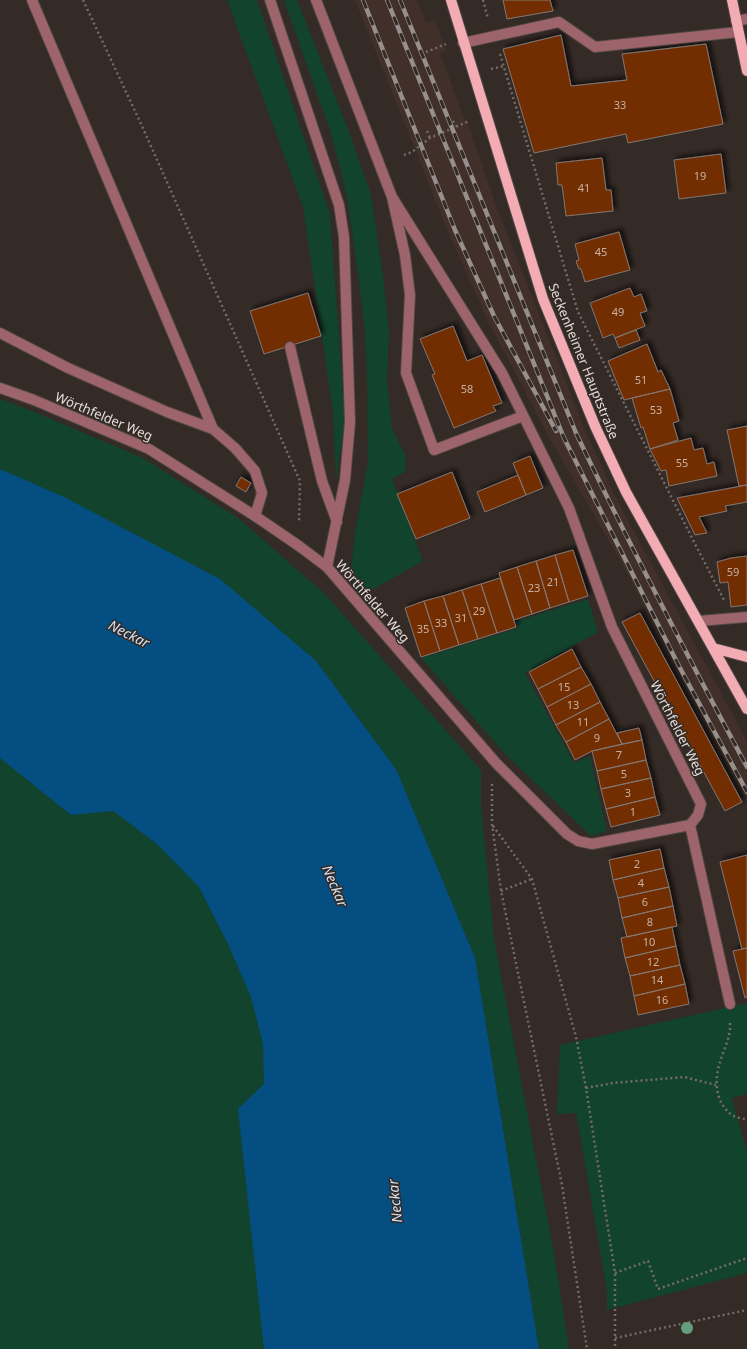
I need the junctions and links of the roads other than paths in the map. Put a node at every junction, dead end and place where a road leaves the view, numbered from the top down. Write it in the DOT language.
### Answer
graph roads {
  1 [pos="32,0"];
  2 [pos="270,0"];
  3 [pos="316,0"];
  4 [pos="451,0"];
  5 [pos="732,0"];
  6 [pos="747,19"];
  7 [pos="736,21"];
  8 [pos="738,32"];
  9 [pos="464,42"];
  10 [pos="747,71"];
  11 [pos="392,197"];
  12 [pos="0,333"];
  13 [pos="290,348"];
  14 [pos="0,388"];
  15 [pos="523,416"];
  16 [pos="213,429"];
  17 [pos="255,516"];
  18 [pos="337,522"];
  19 [pos="327,568"];
  20 [pos="747,617"];
  21 [pos="698,621"];
  22 [pos="713,648"];
  23 [pos="747,657"];
  24 [pos="747,709"];
  25 [pos="690,825"];
  26 [pos="730,1004"];
  1 -- 16 [label="street"];
  2 -- 18 [label="street"];
  3 -- 11 [label="street"];
  4 -- 9 [label="main road, Seckenheimer Hauptstraße"];
  5 -- 7 [label="main road"];
  6 -- 7 [label="street"];
  7 -- 8 [label="main road"];
  8 -- 9 [label="street"];
  8 -- 10 [label="main road"];
  9 -- 21 [label="main road, Seckenheimer Hauptstraße"];
  11 -- 15 [label="street"];
  11 -- 15 [label="street"];
  12 -- 16 [label="street"];
  13 -- 18 [label="street"];
  14 -- 17 [label="street, Wörthfelder Weg"];
  15 -- 25 [label="street, Wörthfelder Weg"];
  16 -- 17 [label="street"];
  17 -- 19 [label="street, Wörthfelder Weg"];
  18 -- 19 [label="street"];
  19 -- 25 [label="street, Wörthfelder Weg"];
  20 -- 21 [label="street"];
  21 -- 22 [label="main road, Seckenheimer Hauptstraße"];
  22 -- 23 [label="main road"];
  22 -- 24 [label="main road, Seckenheimer Hauptstraße"];
  25 -- 26 [label="street"];
}
